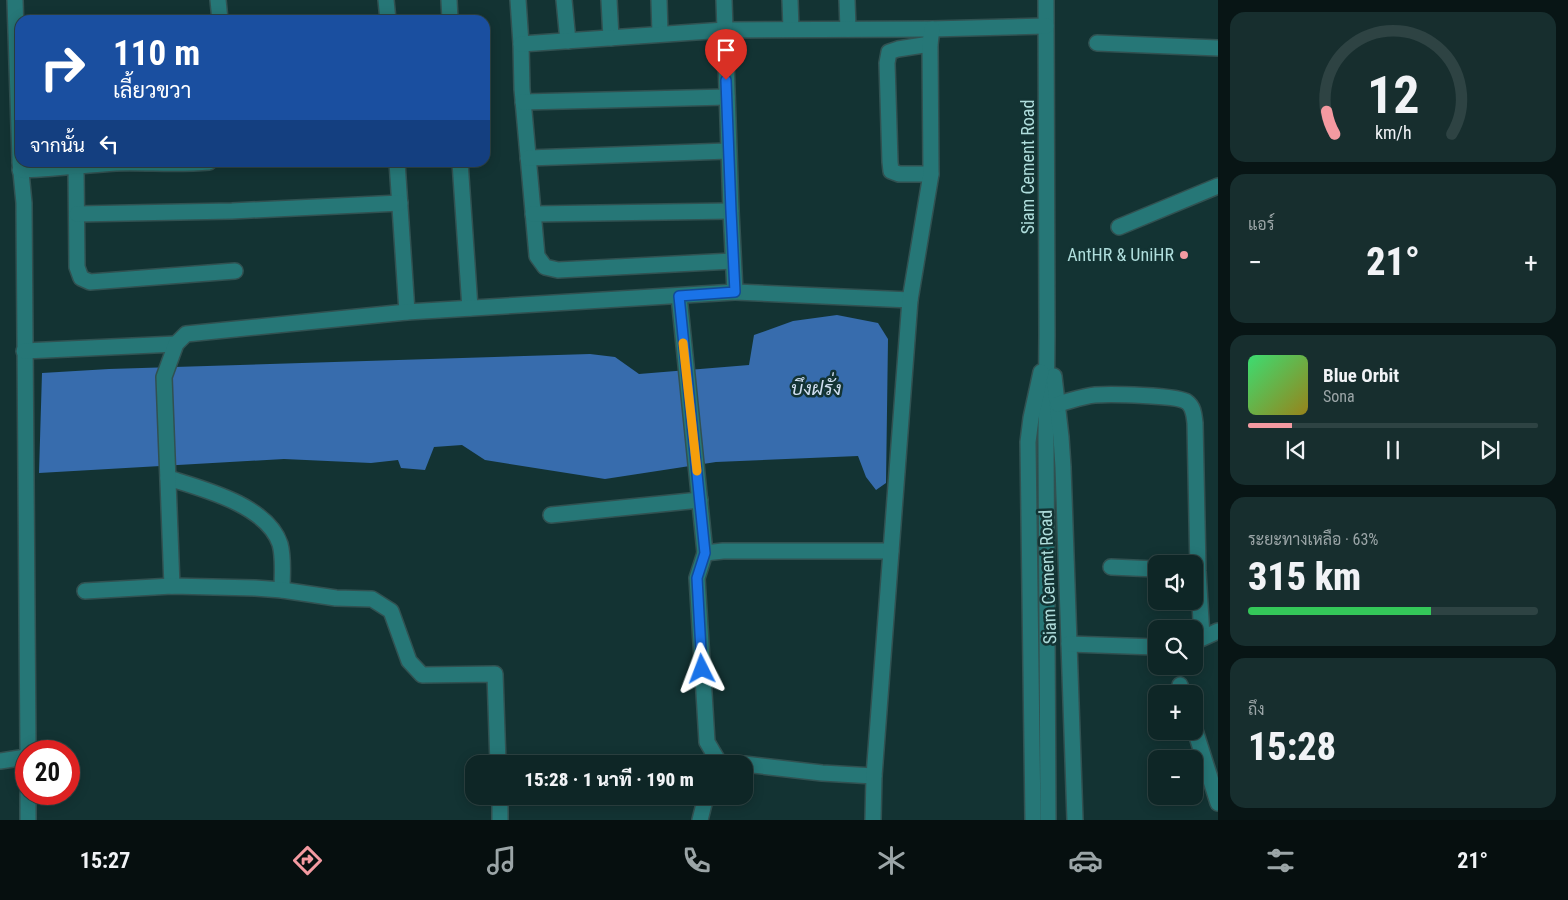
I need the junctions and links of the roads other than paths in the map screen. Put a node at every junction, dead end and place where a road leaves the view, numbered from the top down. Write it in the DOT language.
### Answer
graph roads {
  1 [pos="16,0"];
  2 [pos="218,0"];
  3 [pos="386,0"];
  4 [pos="449,0"];
  5 [pos="518,0"];
  6 [pos="564,0"];
  7 [pos="609,0"];
  8 [pos="658,0"];
  9 [pos="724,0"];
  10 [pos="790,0"];
  11 [pos="847,0"];
  12 [pos="1046,0"];
  13 [pos="16,15"];
  14 [pos="220,15"];
  15 [pos="388,15"];
  16 [pos="450,15"];
  17 [pos="1046,26"];
  18 [pos="791,29"];
  19 [pos="848,29"];
  20 [pos="932,29"];
  21 [pos="725,30"];
  22 [pos="660,34"];
  23 [pos="611,38"];
  24 [pos="568,41"];
  25 [pos="1097,43"];
  26 [pos="521,44"];
  27 [pos="930,44"];
  28 [pos="1218,48"];
  29 [pos="727,97"];
  30 [pos="523,102"];
  31 [pos="728,151"];
  32 [pos="528,158"];
  33 [pos="20,167"];
  34 [pos="76,167"];
  35 [pos="396,167"];
  36 [pos="460,167"];
  37 [pos="931,174"];
  38 [pos="1218,186"];
  39 [pos="400,203"];
  40 [pos="731,211"];
  41 [pos="77,214"];
  42 [pos="533,214"];
  43 [pos="1119,227"];
  44 [pos="733,261"];
  45 [pos="235,271"];
  46 [pos="735,292"];
  47 [pos="679,296"];
  48 [pos="910,300"];
  49 [pos="470,308"];
  50 [pos="407,312"];
  51 [pos="1047,335"];
  52 [pos="176,344"];
  53 [pos="24,351"];
  54 [pos="1046,352"];
  55 [pos="1058,404"];
  56 [pos="168,478"];
  57 [pos="700,500"];
  58 [pos="551,515"];
  59 [pos="891,551"];
  60 [pos="705,553"];
  61 [pos="1196,555"];
  62 [pos="1111,567"];
  63 [pos="1148,569"];
  64 [pos="172,586"];
  65 [pos="282,590"];
  66 [pos="85,591"];
  67 [pos="1218,631"];
  68 [pos="1203,638"];
  69 [pos="1069,644"];
  70 [pos="1148,648"];
  71 [pos="28,740"];
  72 [pos="1198,740"];
  73 [pos="498,755"];
  74 [pos="715,755"];
  75 [pos="15,759"];
  76 [pos="0,761"];
  77 [pos="753,765"];
  78 [pos="874,776"];
  79 [pos="1218,802"];
  80 [pos="28,805"];
  81 [pos="500,805"];
  82 [pos="704,805"];
  83 [pos="28,820"];
  84 [pos="500,820"];
  85 [pos="700,820"];
  86 [pos="873,820"];
  87 [pos="1033,820"];
  88 [pos="1048,820"];
  89 [pos="1075,820"];
  1 -- 13 [label="street"];
  2 -- 14 [label="street"];
  3 -- 15 [label="street"];
  4 -- 16 [label="street"];
  5 -- 26 [label="street"];
  6 -- 24 [label="street"];
  7 -- 23 [label="street"];
  8 -- 22 [label="street"];
  9 -- 21 [label="street"];
  10 -- 18 [label="street"];
  11 -- 19 [label="street"];
  12 -- 17 [label="street, Siam Cement Road"];
  17 -- 20 [label="street"];
  17 -- 51 [label="street, Siam Cement Road"];
  18 -- 19 [label="street"];
  18 -- 21 [label="street"];
  19 -- 20 [label="street"];
  20 -- 27 [label="street"];
  21 -- 22 [label="street"];
  21 -- 29 [label="street"];
  22 -- 23 [label="street"];
  23 -- 24 [label="street"];
  24 -- 26 [label="street"];
  25 -- 28 [label="street"];
  26 -- 30 [label="street"];
  27 -- 37 [label="street"];
  27 -- 37 [label="street"];
  29 -- 30 [label="street"];
  29 -- 31 [label="street"];
  30 -- 32 [label="street"];
  31 -- 32 [label="street"];
  31 -- 40 [label="street"];
  32 -- 42 [label="street"];
  33 -- 53 [label="street"];
  34 -- 41 [label="street"];
  35 -- 39 [label="street"];
  36 -- 49 [label="street"];
  37 -- 48 [label="street"];
  38 -- 43 [label="street"];
  39 -- 41 [label="street"];
  39 -- 50 [label="street"];
  40 -- 42 [label="street"];
  40 -- 44 [label="street"];
  41 -- 45 [label="street"];
  42 -- 44 [label="street"];
  44 -- 46 [label="street"];
  46 -- 47 [label="street"];
  46 -- 48 [label="street"];
  47 -- 49 [label="street"];
  47 -- 57 [label="street"];
  48 -- 59 [label="street"];
  49 -- 50 [label="street"];
  50 -- 52 [label="street"];
  51 -- 54 [label="street, Siam Cement Road"];
  51 -- 55 [label="street, Siam Cement Road"];
  52 -- 53 [label="street"];
  52 -- 56 [label="street"];
  53 -- 71 [label="street"];
  54 -- 87 [label="street, Siam Cement Road"];
  54 -- 88 [label="street, Siam Cement Road"];
  55 -- 61 [label="street"];
  55 -- 69 [label="street, Siam Cement Road"];
  56 -- 64 [label="street"];
  56 -- 65 [label="street"];
  57 -- 58 [label="street"];
  57 -- 60 [label="street"];
  59 -- 60 [label="street"];
  59 -- 78 [label="street"];
  60 -- 74 [label="street"];
  62 -- 63 [label="street"];
  64 -- 65 [label="street"];
  64 -- 66 [label="street"];
  65 -- 73 [label="street"];
  67 -- 68 [label="street"];
  69 -- 70 [label="street"];
  69 -- 89 [label="street, Siam Cement Road"];
  72 -- 79 [label="street"];
  75 -- 76 [label="street"];
  77 -- 78 [label="street"];
  78 -- 86 [label="street"];
  80 -- 83 [label="street"];
  81 -- 84 [label="street"];
  82 -- 85 [label="street"];
}
